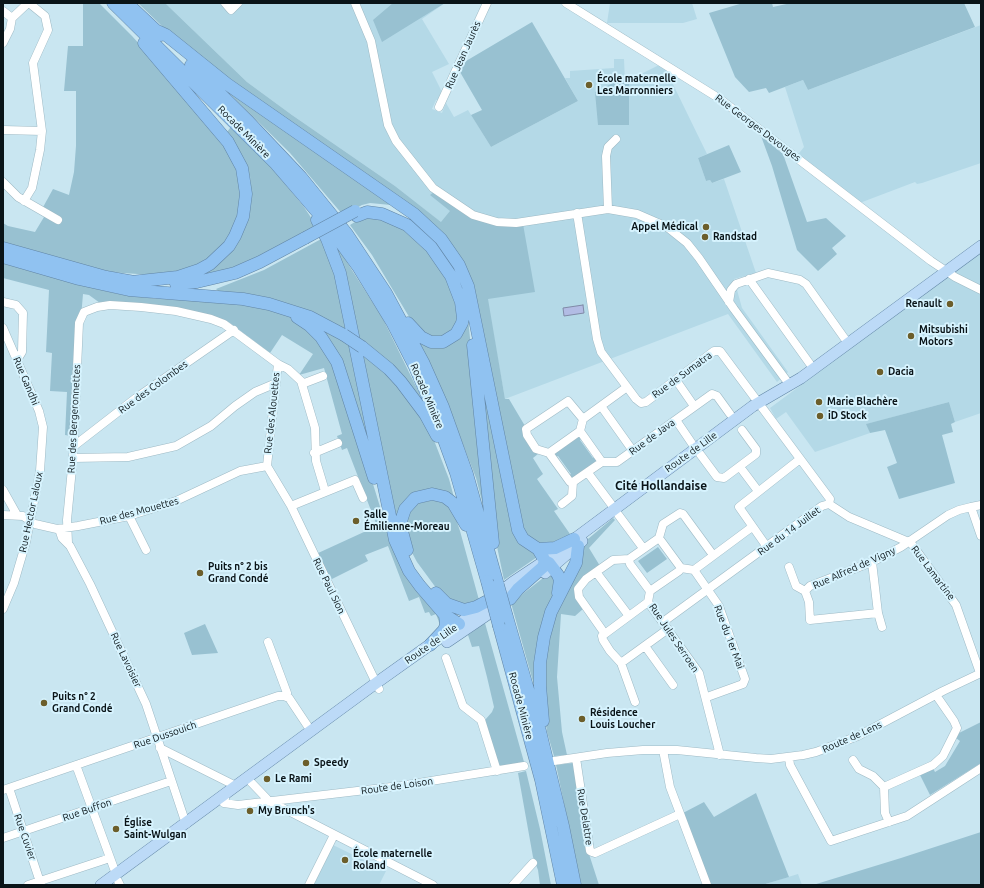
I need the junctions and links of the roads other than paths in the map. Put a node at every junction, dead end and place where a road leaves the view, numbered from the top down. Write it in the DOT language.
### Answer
graph roads {
  1 [pos="28,3"];
  2 [pos="225,3"];
  3 [pos="238,3"];
  4 [pos="355,3"];
  5 [pos="487,3"];
  6 [pos="566,3"];
  7 [pos="119,4"];
  8 [pos="3,11"];
  9 [pos="12,18"];
  10 [pos="155,30"];
  11 [pos="3,43"];
  12 [pos="439,107"];
  13 [pos="3,130"];
  14 [pos="42,131"];
  15 [pos="616,139"];
  16 [pos="3,182"];
  17 [pos="24,201"];
  18 [pos="311,204"];
  19 [pos="608,209"];
  20 [pos="356,213"];
  21 [pos="577,213"];
  22 [pos="418,219"];
  23 [pos="58,220"];
  24 [pos="981,238"];
  25 [pos="306,240"];
  26 [pos="981,246"];
  27 [pos="3,248"];
  28 [pos="449,250"];
  29 [pos="3,257"];
  30 [pos="66,270"];
  31 [pos="943,270"];
  32 [pos="749,279"];
  33 [pos="132,282"];
  34 [pos="981,290"];
  35 [pos="160,294"];
  36 [pos="3,302"];
  37 [pos="729,302"];
  38 [pos="285,308"];
  39 [pos="400,318"];
  40 [pos="3,328"];
  41 [pos="234,330"];
  42 [pos="845,339"];
  43 [pos="17,360"];
  44 [pos="278,364"];
  45 [pos="810,364"];
  46 [pos="324,376"];
  47 [pos="676,380"];
  48 [pos="274,384"];
  49 [pos="302,384"];
  50 [pos="789,384"];
  51 [pos="627,387"];
  52 [pos="760,403"];
  53 [pos="601,406"];
  54 [pos="694,406"];
  55 [pos="39,411"];
  56 [pos="730,414"];
  57 [pos="582,419"];
  58 [pos="676,420"];
  59 [pos="742,430"];
  60 [pos="580,431"];
  61 [pos="338,443"];
  62 [pos="74,446"];
  63 [pos="633,451"];
  64 [pos="698,451"];
  65 [pos="314,452"];
  66 [pos="549,453"];
  67 [pos="73,458"];
  68 [pos="800,459"];
  69 [pos="602,462"];
  70 [pos="267,466"];
  71 [pos="740,467"];
  72 [pos="588,472"];
  73 [pos="573,482"];
  74 [pos="278,483"];
  75 [pos="3,490"];
  76 [pos="325,491"];
  77 [pos="758,491"];
  78 [pos="363,498"];
  79 [pos="562,504"];
  80 [pos="829,504"];
  81 [pos="981,505"];
  82 [pos="291,506"];
  83 [pos="971,508"];
  84 [pos="616,510"];
  85 [pos="3,515"];
  86 [pos="17,515"];
  87 [pos="129,516"];
  88 [pos="30,520"];
  89 [pos="466,525"];
  90 [pos="391,527"];
  91 [pos="752,527"];
  92 [pos="63,528"];
  93 [pos="981,536"];
  94 [pos="659,538"];
  95 [pos="576,542"];
  96 [pos="908,542"];
  97 [pos="767,547"];
  98 [pos="643,548"];
  99 [pos="538,549"];
  100 [pos="146,550"];
  101 [pos="713,555"];
  102 [pos="629,559"];
  103 [pos="872,562"];
  104 [pos="549,564"];
  105 [pos="789,567"];
  106 [pos="681,568"];
  107 [pos="694,570"];
  108 [pos="596,572"];
  109 [pos="493,578"];
  110 [pos="707,589"];
  111 [pos="805,590"];
  112 [pos="650,591"];
  113 [pos="558,594"];
  114 [pos="493,598"];
  115 [pos="510,599"];
  116 [pos="648,602"];
  117 [pos="3,609"];
  118 [pos="446,609"];
  119 [pos="878,613"];
  120 [pos="629,616"];
  121 [pos="663,622"];
  122 [pos="882,627"];
  123 [pos="461,628"];
  124 [pos="668,629"];
  125 [pos="605,634"];
  126 [pos="268,642"];
  127 [pos="430,645"];
  128 [pos="645,646"];
  129 [pos="446,658"];
  130 [pos="621,663"];
  131 [pos="981,673"];
  132 [pos="673,685"];
  133 [pos="378,686"];
  134 [pos="936,695"];
  135 [pos="284,696"];
  136 [pos="706,697"];
  137 [pos="636,702"];
  138 [pos="311,731"];
  139 [pos="540,731"];
  140 [pos="157,738"];
  141 [pos="160,748"];
  142 [pos="664,750"];
  143 [pos="720,754"];
  144 [pos="789,757"];
  145 [pos="576,758"];
  146 [pos="853,760"];
  147 [pos="554,761"];
  148 [pos="76,765"];
  149 [pos="524,766"];
  150 [pos="981,768"];
  151 [pos="496,771"];
  152 [pos="249,780"];
  153 [pos="171,781"];
  154 [pos="236,786"];
  155 [pos="884,787"];
  156 [pos="6,789"];
  157 [pos="225,798"];
  158 [pos="287,799"];
  159 [pos="269,802"];
  160 [pos="92,808"];
  161 [pos="287,811"];
  162 [pos="681,816"];
  163 [pos="889,822"];
  164 [pos="186,824"];
  165 [pos="22,832"];
  166 [pos="334,835"];
  167 [pos="3,838"];
  168 [pos="110,858"];
  169 [pos="558,858"];
  170 [pos="533,863"];
  171 [pos="116,881"];
  172 [pos="40,883"];
  173 [pos="28,885"];
  174 [pos="101,885"];
  175 [pos="309,885"];
  176 [pos="432,885"];
  177 [pos="513,885"];
  178 [pos="558,885"];
  179 [pos="563,885"];
  180 [pos="575,885"];
  181 [pos="707,885"];
  1 -- 9 [label="street"];
  1 -- 14 [label="street"];
  2 -- 3 [label="street"];
  4 -- 21 [label="street"];
  5 -- 12 [label="street, Rue Jean Jaurès"];
  6 -- 31 [label="street, Rue Georges Devouges"];
  7 -- 10 [label="highway, Rocade Minière"];
  7 -- 18 [label="highway, Rocade Minière"];
  7 -- 33 [label="highway"];
  8 -- 9 [label="street"];
  9 -- 11 [label="street"];
  10 -- 22 [label="highway"];
  10 -- 39 [label="highway, Rocade Minière"];
  13 -- 14 [label="street"];
  14 -- 17 [label="street"];
  15 -- 19 [label="street"];
  16 -- 17 [label="street"];
  17 -- 23 [label="street"];
  18 -- 90 [label="highway"];
  18 -- 109 [label="highway, Rocade Minière"];
  19 -- 21 [label="street"];
  19 -- 37 [label="street"];
  20 -- 22 [label="highway"];
  20 -- 25 [label="highway, bridge"];
  20 -- 39 [label="highway"];
  21 -- 51 [label="street, Rue de Sumatra"];
  22 -- 28 [label="highway"];
  24 -- 31 [label="main road, Route de Lille"];
  25 -- 33 [label="highway"];
  25 -- 35 [label="highway"];
  26 -- 31 [label="main road, Route de Lille"];
  27 -- 30 [label="highway"];
  28 -- 99 [label="highway"];
  28 -- 109 [label="highway"];
  29 -- 30 [label="highway"];
  30 -- 33 [label="highway"];
  30 -- 35 [label="highway"];
  31 -- 34 [label="street, Rue Georges Devouges"];
  31 -- 42 [label="main road, Route de Lille"];
  31 -- 50 [label="main road, Route de Lille"];
  32 -- 37 [label="street"];
  32 -- 42 [label="street"];
  32 -- 45 [label="street"];
  35 -- 38 [label="highway"];
  36 -- 43 [label="street"];
  37 -- 50 [label="street"];
  38 -- 89 [label="highway, bridge"];
  38 -- 90 [label="highway"];
  39 -- 109 [label="highway, Rocade Minière"];
  40 -- 43 [label="street, Rue Gandhi"];
  41 -- 44 [label="street"];
  41 -- 62 [label="street, Rue des Colombes"];
  41 -- 62 [label="street, Rue des Bergeronnettes"];
  42 -- 45 [label="main road, Route de Lille"];
  43 -- 55 [label="street, Rue Gandhi"];
  44 -- 48 [label="street, Rue des Alouettes"];
  44 -- 49 [label="street"];
  45 -- 50 [label="main road, Route de Lille"];
  46 -- 49 [label="street"];
  47 -- 51 [label="street, Rue de Sumatra"];
  47 -- 52 [label="street, Rue de Sumatra"];
  47 -- 54 [label="street"];
  48 -- 67 [label="street"];
  48 -- 70 [label="street, Rue des Alouettes"];
  49 -- 65 [label="street"];
  50 -- 52 [label="main road, Route de Lille"];
  51 -- 53 [label="street"];
  52 -- 64 [label="main road, Route de Lille"];
  52 -- 68 [label="street, Rue du 14 Juillet"];
  53 -- 57 [label="street"];
  53 -- 63 [label="street"];
  54 -- 56 [label="street, Rue de Java"];
  54 -- 58 [label="street, Rue de Java"];
  55 -- 88 [label="street, Rue Hector Laloux"];
  57 -- 60 [label="street"];
  57 -- 66 [label="street"];
  58 -- 63 [label="street, Rue de Java"];
  58 -- 64 [label="street"];
  59 -- 71 [label="street"];
  60 -- 66 [label="street"];
  60 -- 69 [label="street"];
  61 -- 65 [label="street"];
  62 -- 67 [label="street, Rue des Bergeronnettes"];
  63 -- 69 [label="street, Rue de Java"];
  64 -- 71 [label="street"];
  64 -- 84 [label="main road, Route de Lille"];
  65 -- 76 [label="street"];
  66 -- 73 [label="street"];
  67 -- 92 [label="street, Rue des Bergeronnettes"];
  68 -- 77 [label="street"];
  68 -- 80 [label="street, Rue du 14 Juillet"];
  69 -- 72 [label="street, Rue de Java"];
  70 -- 74 [label="street, Rue des Alouettes"];
  70 -- 87 [label="street, Rue des Mouettes"];
  71 -- 77 [label="street"];
  72 -- 73 [label="street, Rue de Java"];
  72 -- 84 [label="street"];
  73 -- 79 [label="street"];
  74 -- 82 [label="street, Rue Paul Sion"];
  75 -- 86 [label="street"];
  76 -- 78 [label="street"];
  76 -- 82 [label="street"];
  77 -- 91 [label="street"];
  80 -- 96 [label="street"];
  80 -- 97 [label="street, Rue du 14 Juillet"];
  81 -- 83 [label="street, Rue Alfred de Vigny"];
  82 -- 133 [label="street, Rue Paul Sion"];
  83 -- 93 [label="street"];
  83 -- 96 [label="street, Rue Alfred de Vigny"];
  84 -- 95 [label="main road, Route de Lille"];
  84 -- 98 [label="street"];
  85 -- 86 [label="street"];
  86 -- 88 [label="street, Rue des Mouettes"];
  87 -- 92 [label="street, Rue des Mouettes"];
  87 -- 100 [label="street"];
  88 -- 92 [label="street, Rue des Mouettes"];
  88 -- 117 [label="street, Rue Hector Laloux"];
  89 -- 109 [label="highway"];
  89 -- 118 [label="highway"];
  90 -- 118 [label="highway"];
  91 -- 97 [label="street"];
  91 -- 101 [label="street"];
  92 -- 140 [label="street, Rue Lavoisier"];
  94 -- 98 [label="street"];
  94 -- 101 [label="street"];
  94 -- 106 [label="street"];
  95 -- 99 [label="highway"];
  95 -- 104 [label="main road, Route de Lille"];
  95 -- 113 [label="highway"];
  96 -- 103 [label="street, Rue Alfred de Vigny"];
  96 -- 131 [label="street, Rue Lamartine"];
  97 -- 110 [label="street, Rue du 14 Juillet"];
  98 -- 102 [label="street"];
  99 -- 104 [label="highway"];
  101 -- 107 [label="street"];
  102 -- 108 [label="street"];
  102 -- 112 [label="street"];
  103 -- 111 [label="street, Rue Alfred de Vigny"];
  103 -- 119 [label="street"];
  104 -- 113 [label="highway"];
  104 -- 114 [label="main road, Route de Lille"];
  104 -- 115 [label="highway"];
  105 -- 111 [label="street, Rue Alfred de Vigny"];
  106 -- 107 [label="street"];
  106 -- 112 [label="street"];
  107 -- 110 [label="street, Rue du 1er Mai"];
  108 -- 120 [label="street"];
  108 -- 125 [label="street"];
  109 -- 139 [label="highway, Rocade Minière, bridge"];
  109 -- 169 [label="highway, Rocade Minière, bridge"];
  110 -- 121 [label="street, Rue du 14 Juillet"];
  110 -- 136 [label="street, Rue du 1er Mai"];
  111 -- 119 [label="street"];
  112 -- 116 [label="street, Rue Jules Serroen"];
  113 -- 139 [label="highway"];
  114 -- 118 [label="highway"];
  114 -- 123 [label="main road, Route de Lille"];
  115 -- 123 [label="main road, Route de Lille"];
  116 -- 120 [label="street"];
  116 -- 121 [label="street, Rue Jules Serroen"];
  118 -- 123 [label="highway"];
  118 -- 127 [label="highway"];
  119 -- 122 [label="street"];
  120 -- 125 [label="street"];
  121 -- 124 [label="street, Rue Jules Serroen"];
  123 -- 127 [label="main road, Route de Lille"];
  123 -- 133 [label="main road, Route de Lille"];
  124 -- 128 [label="street"];
  124 -- 136 [label="street, Rue Jules Serroen"];
  125 -- 130 [label="street"];
  126 -- 135 [label="street"];
  127 -- 133 [label="main road, Route de Lille"];
  128 -- 130 [label="street"];
  128 -- 132 [label="street"];
  129 -- 151 [label="street"];
  130 -- 137 [label="street"];
  131 -- 134 [label="street, Route de Lens"];
  133 -- 138 [label="main road, Route de Lille"];
  133 -- 152 [label="main road, Route de Lille"];
  134 -- 144 [label="street, Route de Lens"];
  134 -- 155 [label="street"];
  135 -- 138 [label="street"];
  135 -- 140 [label="street, Rue Dussouich"];
  136 -- 143 [label="street, Rue Jules Serroen"];
  138 -- 152 [label="main road, Route de Lille"];
  139 -- 180 [label="highway, Rocade Minière"];
  140 -- 141 [label="street, Rue Lavoisier"];
  140 -- 148 [label="street, Rue Dussouich"];
  141 -- 153 [label="street, Rue Lavoisier"];
  141 -- 154 [label="street"];
  142 -- 143 [label="street, Route de Lens"];
  142 -- 145 [label="street"];
  142 -- 162 [label="street"];
  143 -- 144 [label="street, Route de Lens"];
  144 -- 163 [label="street"];
  145 -- 147 [label="street"];
  145 -- 162 [label="street, Rue Delattre"];
  146 -- 155 [label="street"];
  148 -- 156 [label="street, Rue Dussouich"];
  148 -- 160 [label="street"];
  149 -- 151 [label="street, Route de Loison"];
  150 -- 163 [label="street"];
  151 -- 158 [label="street, Route de Loison"];
  152 -- 154 [label="main road, Route de Lille"];
  152 -- 157 [label="main road, Route de Lille"];
  152 -- 159 [label="street"];
  153 -- 160 [label="street, Rue Buffon"];
  153 -- 164 [label="street, Rue Lavoisier"];
  154 -- 157 [label="main road, Route de Lille"];
  155 -- 163 [label="street"];
  156 -- 165 [label="street, Rue Cuvier"];
  157 -- 159 [label="street, Route de Loison"];
  157 -- 164 [label="main road, Route de Lille"];
  157 -- 171 [label="main road, Route de Lille"];
  158 -- 159 [label="street, Route de Loison"];
  158 -- 161 [label="street"];
  159 -- 161 [label="street"];
  160 -- 165 [label="street, Rue Buffon"];
  160 -- 168 [label="street"];
  161 -- 166 [label="street"];
  162 -- 181 [label="street"];
  164 -- 171 [label="main road, Route de Lille"];
  165 -- 167 [label="street, Rue Buffon"];
  165 -- 172 [label="street, Rue Cuvier"];
  166 -- 175 [label="street"];
  166 -- 176 [label="street"];
  168 -- 171 [label="street"];
  168 -- 172 [label="street"];
  169 -- 178 [label="highway"];
  169 -- 179 [label="highway, Rocade Minière"];
  170 -- 177 [label="street"];
  171 -- 174 [label="main road, Route de Lille"];
  172 -- 173 [label="street"];
}
